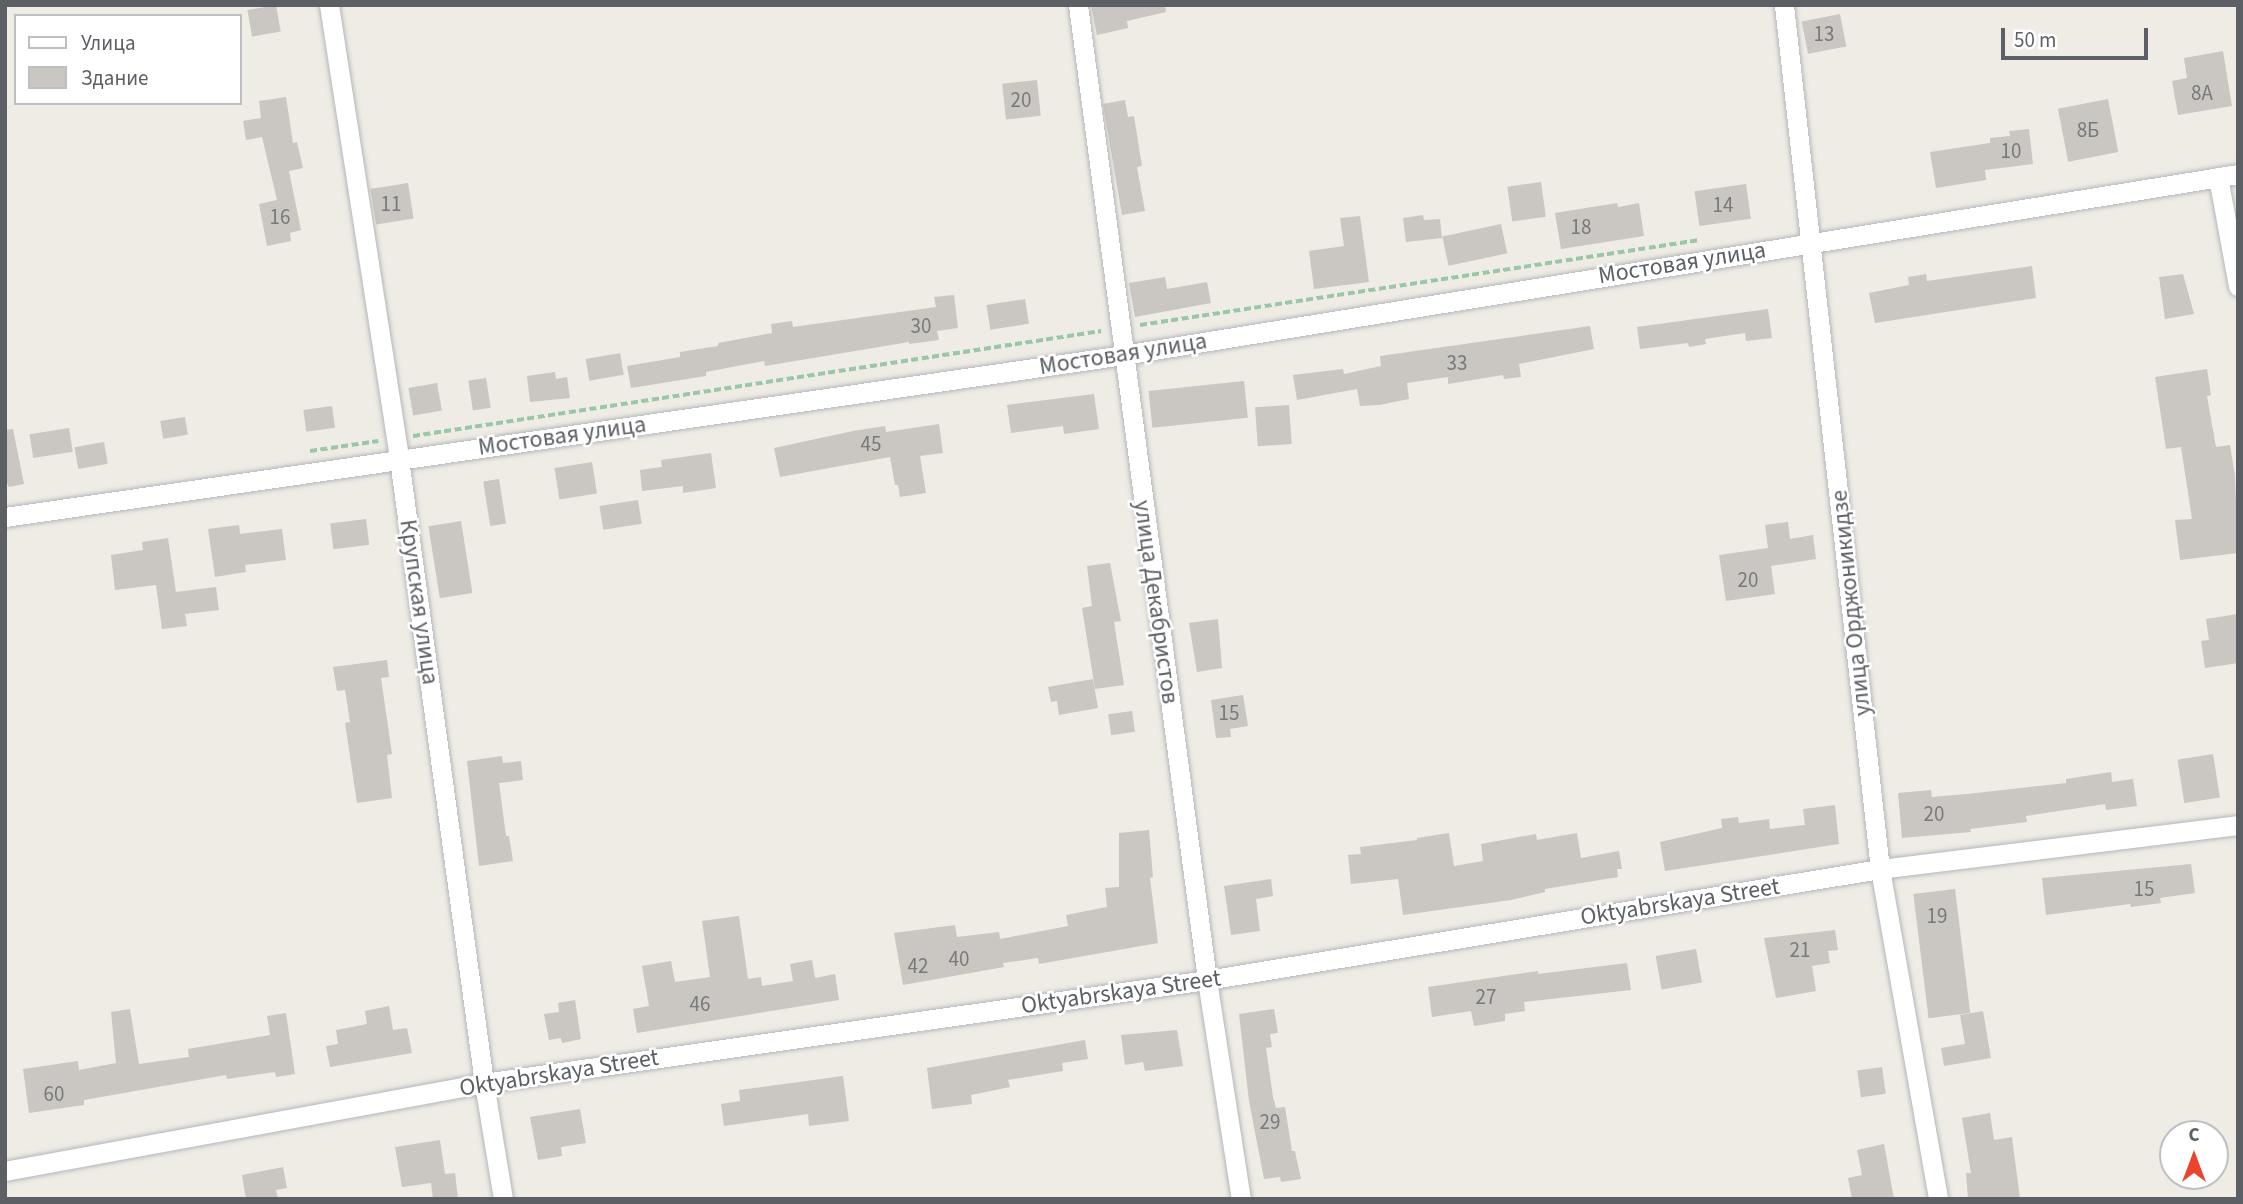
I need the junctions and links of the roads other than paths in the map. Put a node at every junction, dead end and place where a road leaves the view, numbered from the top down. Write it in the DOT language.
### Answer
graph roads {
  1 [pos="329,5"];
  2 [pos="1078,5"];
  3 [pos="1784,5"];
  4 [pos="2238,174"];
  5 [pos="2218,177"];
  6 [pos="1811,241"];
  7 [pos="2238,286"];
  8 [pos="1124,355"];
  9 [pos="400,459"];
  10 [pos="5,517"];
  11 [pos="2238,825"];
  12 [pos="1880,869"];
  13 [pos="1207,980"];
  14 [pos="484,1083"];
  15 [pos="5,1171"];
  16 [pos="503,1199"];
  17 [pos="1241,1199"];
  18 [pos="1938,1199"];
  1 -- 9 [label="street, Крупская улица"];
  2 -- 8 [label="street, улица Декабристов"];
  3 -- 6 [label="street, улица Орджоникидзе"];
  4 -- 5 [label="street, Мостовая улица"];
  5 -- 6 [label="street, Мостовая улица"];
  5 -- 7 [label="street"];
  6 -- 8 [label="street, Мостовая улица"];
  6 -- 12 [label="street, улица Орджоникидзе"];
  8 -- 9 [label="street, Мостовая улица"];
  8 -- 13 [label="street, улица Декабристов"];
  9 -- 10 [label="street, Мостовая улица"];
  9 -- 14 [label="street, Крупская улица"];
  11 -- 12 [label="street, Oktyabrskaya Street"];
  12 -- 13 [label="street, Oktyabrskaya Street"];
  12 -- 18 [label="street, улица Орджоникидзе"];
  13 -- 14 [label="street, Oktyabrskaya Street"];
  13 -- 17 [label="street, улица Декабристов"];
  14 -- 15 [label="street, Oktyabrskaya Street"];
  14 -- 16 [label="street, Крупская улица"];
}
